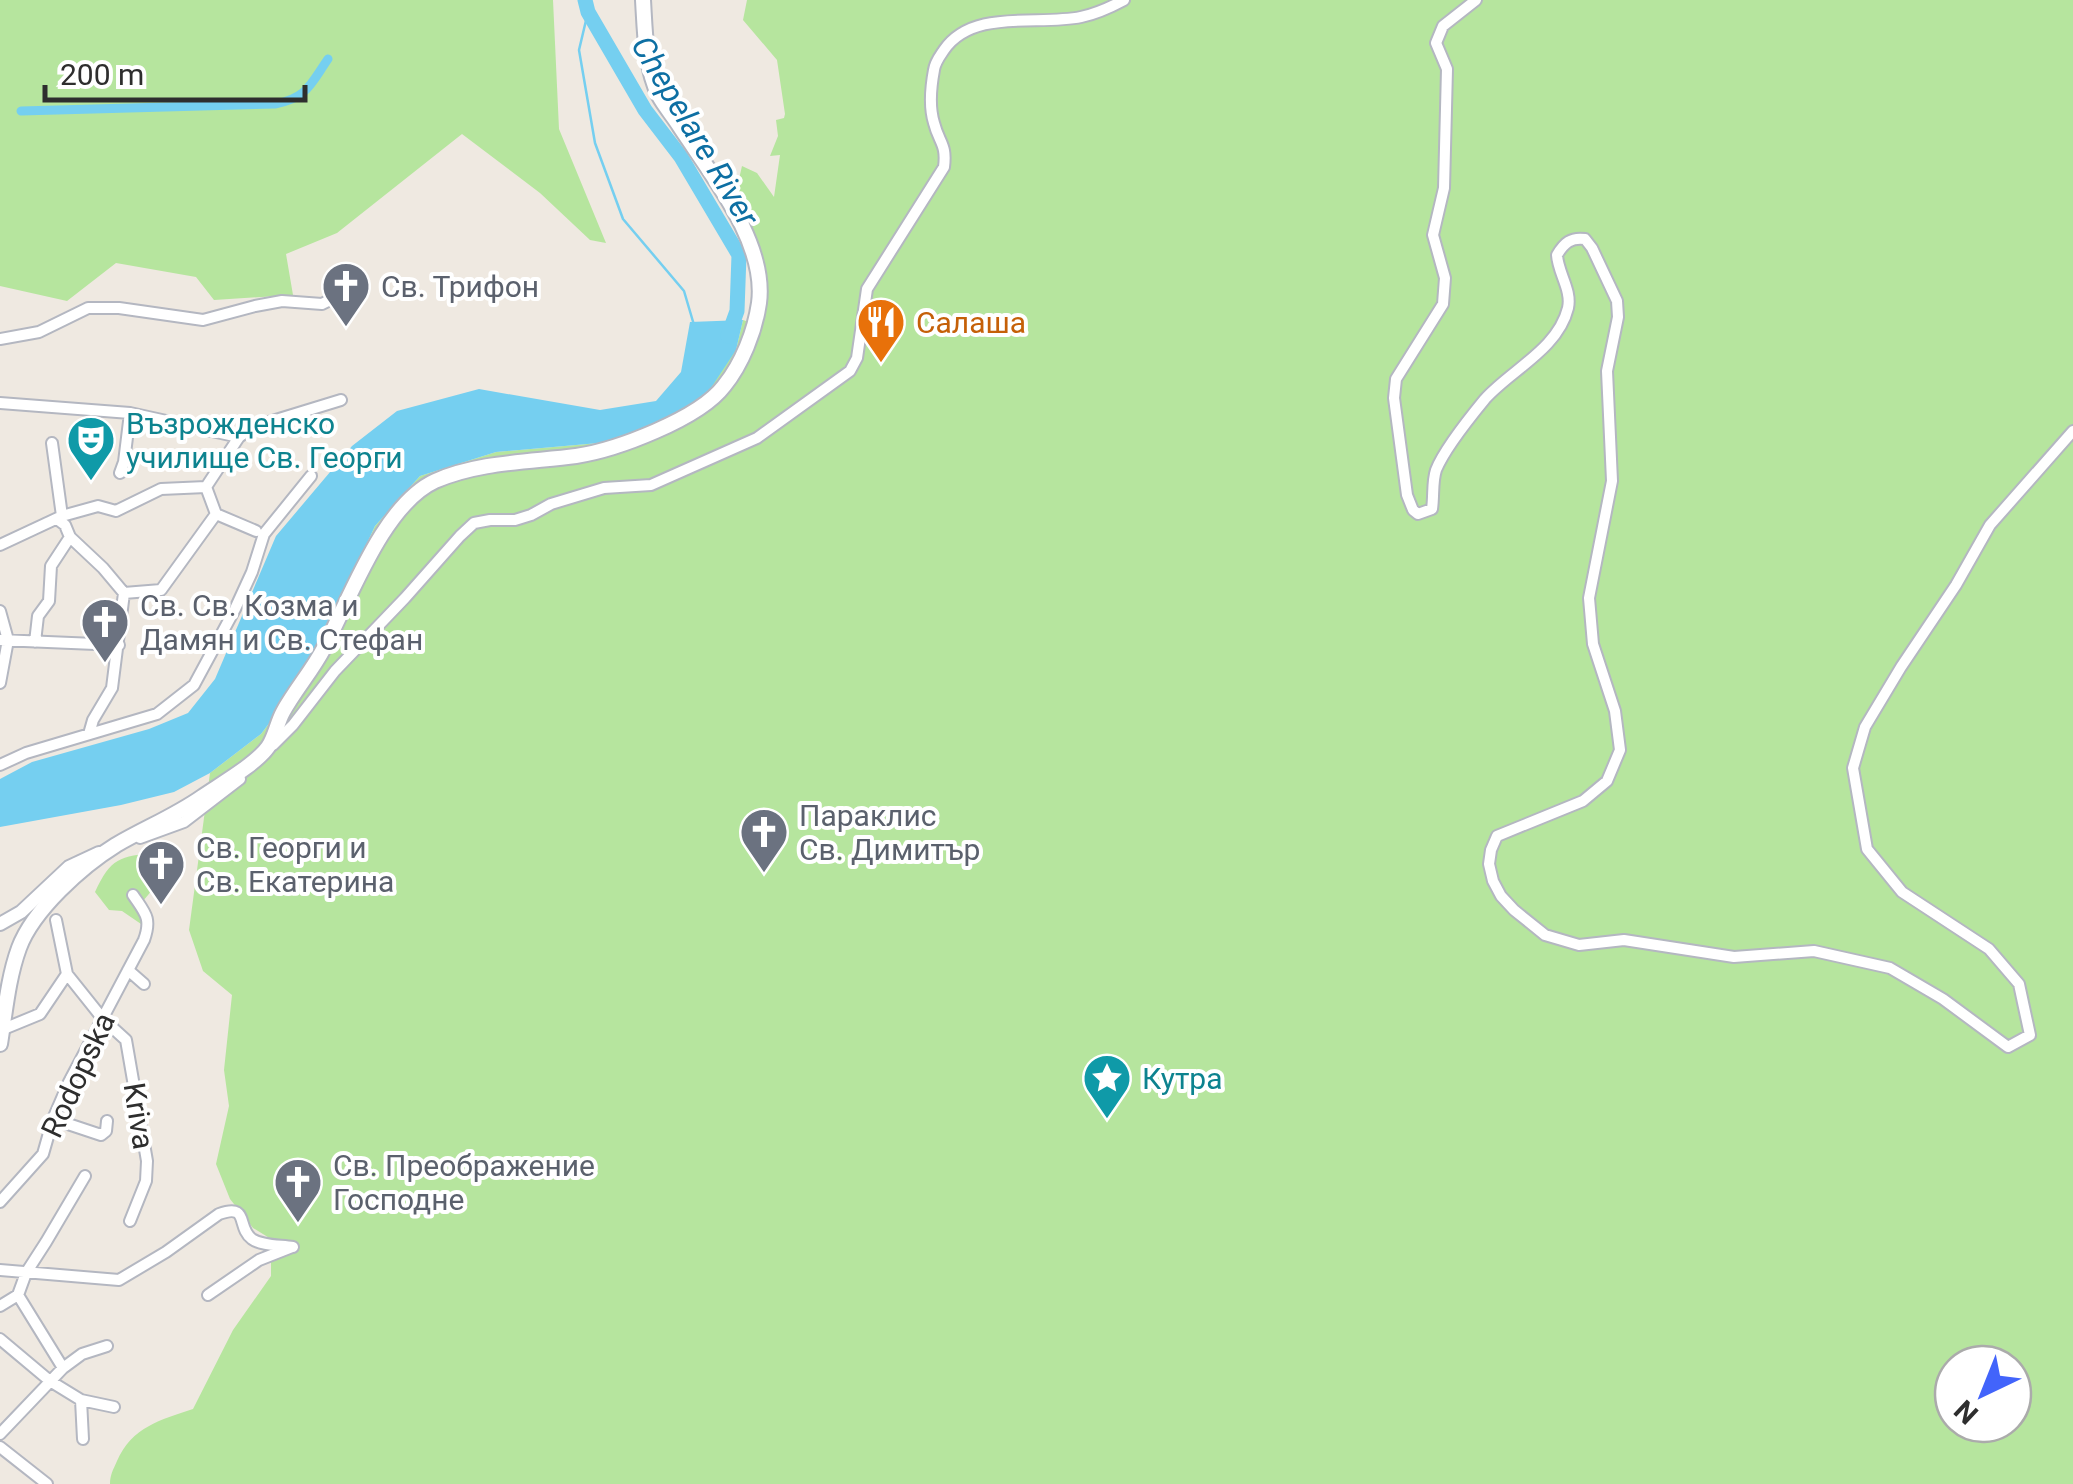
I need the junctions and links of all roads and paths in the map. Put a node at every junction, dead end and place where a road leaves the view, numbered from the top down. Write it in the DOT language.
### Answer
graph roads {
  1 [pos="643,0"];
  2 [pos="1124,0"];
  3 [pos="1476,0"];
  4 [pos="334,298"];
  5 [pos="0,340"];
  6 [pos="341,400"];
  7 [pos="0,403"];
  8 [pos="130,414"];
  9 [pos="2073,431"];
  10 [pos="239,437"];
  11 [pos="52,443"];
  12 [pos="120,472"];
  13 [pos="311,476"];
  14 [pos="206,487"];
  15 [pos="216,514"];
  16 [pos="59,518"];
  17 [pos="256,531"];
  18 [pos="70,536"];
  19 [pos="0,545"];
  20 [pos="124,592"];
  21 [pos="0,611"];
  22 [pos="4,640"];
  23 [pos="35,642"];
  24 [pos="119,645"];
  25 [pos="0,683"];
  26 [pos="90,734"];
  27 [pos="0,765"];
  28 [pos="115,846"];
  29 [pos="133,895"];
  30 [pos="56,920"];
  31 [pos="0,924"];
  32 [pos="128,970"];
  33 [pos="68,974"];
  34 [pos="144,984"];
  35 [pos="102,1019"];
  36 [pos="1,1035"];
  37 [pos="52,1120"];
  38 [pos="107,1121"];
  39 [pos="84,1176"];
  40 [pos="0,1202"];
  41 [pos="130,1221"];
  42 [pos="0,1270"];
  43 [pos="26,1273"];
  44 [pos="18,1295"];
  45 [pos="208,1295"];
  46 [pos="0,1306"];
  47 [pos="0,1339"];
  48 [pos="106,1346"];
  49 [pos="63,1368"];
  50 [pos="50,1381"];
  51 [pos="80,1400"];
  52 [pos="114,1407"];
  53 [pos="0,1434"];
  54 [pos="83,1439"];
  55 [pos="0,1446"];
  56 [pos="47,1484"];
  1 -- 28 [label="main road"];
  2 -- 28 [label="street"];
  3 -- 9 [label="street"];
  4 -- 5 [label="street"];
  6 -- 10 [label="street"];
  7 -- 8 [label="street"];
  8 -- 10 [label="street"];
  8 -- 12 [label="street"];
  10 -- 14 [label="street"];
  11 -- 16 [label="street"];
  13 -- 26 [label="street"];
  14 -- 15 [label="street"];
  14 -- 16 [label="street"];
  15 -- 17 [label="street"];
  15 -- 20 [label="street"];
  16 -- 18 [label="street"];
  16 -- 19 [label="street"];
  18 -- 20 [label="street"];
  18 -- 23 [label="street"];
  20 -- 24 [label="street"];
  21 -- 22 [label="street"];
  22 -- 23 [label="street"];
  22 -- 25 [label="street"];
  23 -- 24 [label="street"];
  24 -- 26 [label="street"];
  26 -- 27 [label="street"];
  28 -- 31 [label="street"];
  28 -- 36 [label="main road"];
  29 -- 32 [label="street, Rodopska"];
  30 -- 33 [label="street"];
  32 -- 34 [label="street"];
  32 -- 35 [label="street, Rodopska"];
  33 -- 35 [label="street, Kriva"];
  33 -- 36 [label="street"];
  35 -- 37 [label="street, Rodopska"];
  35 -- 41 [label="street, Kriva"];
  37 -- 38 [label="street"];
  37 -- 40 [label="street, Rodopska"];
  39 -- 43 [label="street"];
  42 -- 43 [label="street"];
  43 -- 44 [label="street"];
  43 -- 45 [label="street"];
  44 -- 46 [label="street"];
  44 -- 49 [label="street"];
  47 -- 50 [label="street"];
  48 -- 49 [label="street"];
  49 -- 50 [label="street"];
  50 -- 51 [label="street"];
  50 -- 53 [label="street"];
  51 -- 52 [label="street"];
  51 -- 54 [label="street"];
  55 -- 56 [label="street"];
}
